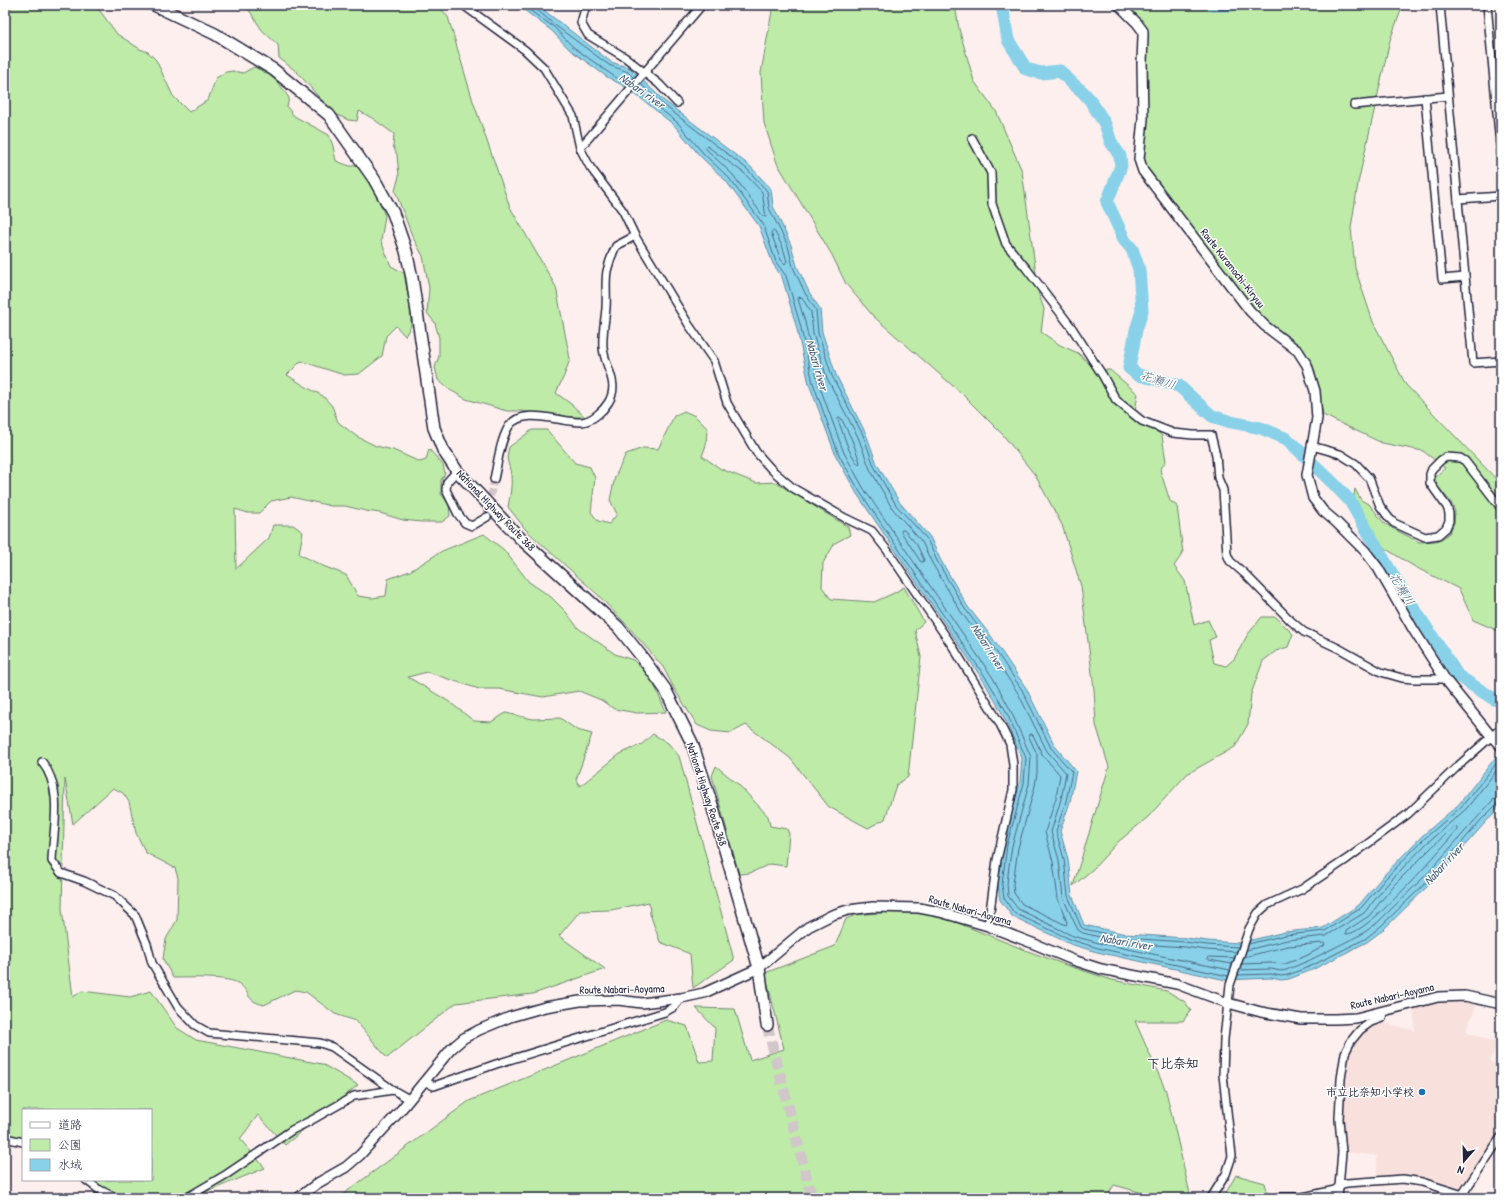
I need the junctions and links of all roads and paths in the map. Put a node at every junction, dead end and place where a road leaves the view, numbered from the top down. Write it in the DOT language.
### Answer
graph roads {
  1 [pos="154,5"];
  2 [pos="462,5"];
  3 [pos="586,5"];
  4 [pos="702,5"];
  5 [pos="1120,5"];
  6 [pos="1440,5"];
  7 [pos="1487,5"];
  8 [pos="644,72"];
  9 [pos="1498,84"];
  10 [pos="1448,96"];
  11 [pos="1425,98"];
  12 [pos="677,103"];
  13 [pos="1354,105"];
  14 [pos="972,138"];
  15 [pos="580,148"];
  16 [pos="1501,156"];
  17 [pos="1501,196"];
  18 [pos="1458,199"];
  19 [pos="635,236"];
  20 [pos="1465,277"];
  21 [pos="1501,361"];
  22 [pos="1312,446"];
  23 [pos="457,471"];
  24 [pos="494,479"];
  25 [pos="1501,508"];
  26 [pos="487,517"];
  27 [pos="1445,679"];
  28 [pos="1501,728"];
  29 [pos="1491,736"];
  30 [pos="1500,745"];
  31 [pos="42,762"];
  32 [pos="988,926"];
  33 [pos="759,968"];
  34 [pos="681,998"];
  35 [pos="1228,1003"];
  36 [pos="1501,1004"];
  37 [pos="1383,1012"];
  38 [pos="767,1025"];
  39 [pos="424,1081"];
  40 [pos="393,1090"];
  41 [pos="409,1099"];
  42 [pos="1501,1137"];
  43 [pos="5,1138"];
  44 [pos="22,1142"];
  45 [pos="87,1181"];
  46 [pos="1339,1187"];
  47 [pos="1461,1196"];
  48 [pos="1303,1197"];
  49 [pos="116,1198"];
  50 [pos="186,1198"];
  51 [pos="298,1198"];
  52 [pos="1211,1198"];
  53 [pos="1277,1198"];
  54 [pos="1338,1198"];
  1 -- 23 [label="highway, National Highway Route 368"];
  2 -- 15 [label="street"];
  3 -- 8 [label="street"];
  4 -- 8 [label="street"];
  5 -- 22 [label="main road, Route Kuramochi-Kiryuu"];
  6 -- 10 [label="street"];
  7 -- 9 [label="street"];
  8 -- 12 [label="street"];
  8 -- 15 [label="street"];
  9 -- 16 [label="street"];
  10 -- 11 [label="street"];
  10 -- 18 [label="street"];
  11 -- 13 [label="street"];
  11 -- 20 [label="street"];
  14 -- 27 [label="street"];
  15 -- 19 [label="street"];
  17 -- 18 [label="street"];
  18 -- 20 [label="street"];
  19 -- 24 [label="street"];
  19 -- 32 [label="street"];
  20 -- 21 [label="street"];
  22 -- 25 [label="street"];
  22 -- 27 [label="main road, Route Kuramochi-Kiryuu"];
  23 -- 26 [label="street"];
  23 -- 33 [label="highway, National Highway Route 368"];
  27 -- 29 [label="main road, Route Kuramochi-Kiryuu"];
  28 -- 29 [label="street"];
  29 -- 30 [label="main road, Route Kuramochi-Kiryuu"];
  29 -- 35 [label="street"];
  31 -- 40 [label="street"];
  32 -- 33 [label="main road, Route Nabari-Aoyama"];
  32 -- 35 [label="main road, Route Nabari-Aoyama"];
  33 -- 34 [label="main road, Route Nabari-Aoyama"];
  33 -- 38 [label="highway, National Highway Route 368"];
  34 -- 39 [label="street"];
  34 -- 39 [label="main road, Route Nabari-Aoyama"];
  35 -- 37 [label="main road, Route Nabari-Aoyama"];
  35 -- 52 [label="street"];
  36 -- 37 [label="main road, Route Nabari-Aoyama"];
  37 -- 46 [label="street"];
  39 -- 41 [label="main road, Route Nabari-Aoyama"];
  40 -- 41 [label="street"];
  40 -- 50 [label="street"];
  41 -- 51 [label="main road, Route Nabari-Aoyama"];
  42 -- 47 [label="street"];
  43 -- 44 [label="street"];
  45 -- 49 [label="street"];
  46 -- 47 [label="street"];
  46 -- 48 [label="street"];
  46 -- 54 [label="street"];
  48 -- 53 [label="street"];
}
